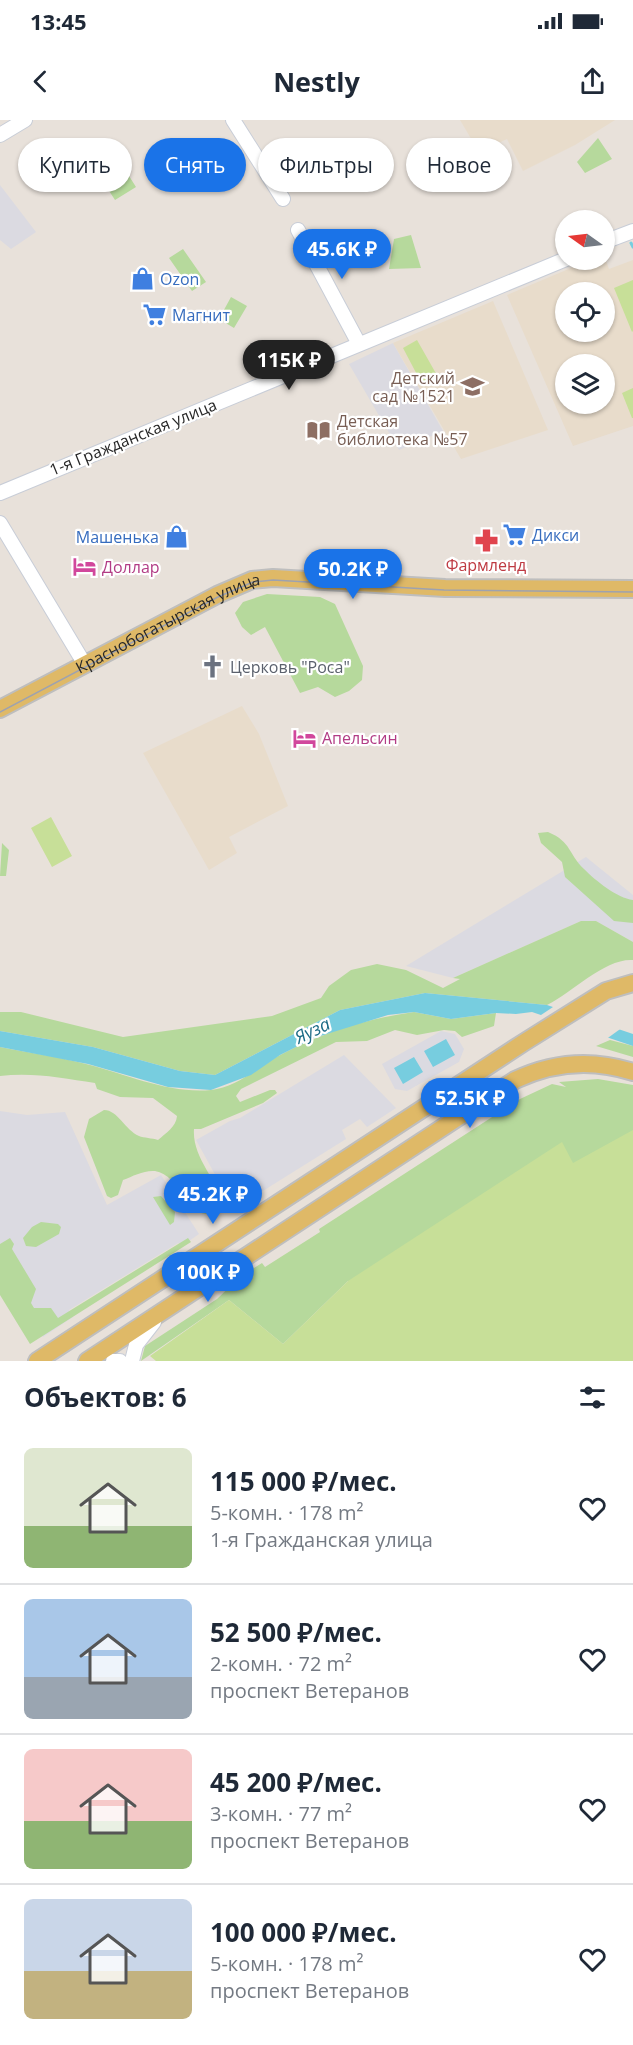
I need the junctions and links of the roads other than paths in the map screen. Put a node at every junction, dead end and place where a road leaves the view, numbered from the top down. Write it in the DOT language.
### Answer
graph roads {
  1 [pos="25,120"];
  2 [pos="233,120"];
  3 [pos="0,135"];
  4 [pos="283,199"];
  5 [pos="298,230"];
  6 [pos="633,231"];
  7 [pos="615,238"];
  8 [pos="555,264"];
  9 [pos="359,344"];
  10 [pos="0,493"];
  11 [pos="0,524"];
  12 [pos="633,589"];
  13 [pos="84,663"];
  14 [pos="0,709"];
  15 [pos="633,983"];
  16 [pos="633,1072"];
  17 [pos="163,1311"];
  18 [pos="36,1361"];
  19 [pos="87,1361"];
  20 [pos="113,1361"];
  21 [pos="120,1361"];
  22 [pos="132,1361"];
  1 -- 3 [label="street"];
  2 -- 4 [label="street"];
  5 -- 9 [label="street"];
  6 -- 7 [label="street"];
  8 -- 9 [label="street, 1-я Гражданская улица"];
  9 -- 10 [label="street, 1-я Гражданская улица"];
  11 -- 13 [label="street"];
  12 -- 13 [label="main road, Краснобогатырская улица"];
  13 -- 14 [label="main road, Краснобогатырская улица"];
  15 -- 18 [label="main road"];
  16 -- 17 [label="main road"];
  17 -- 19 [label="main road"];
  17 -- 22 [label="street"];
  20 -- 21 [label="street"];
}
